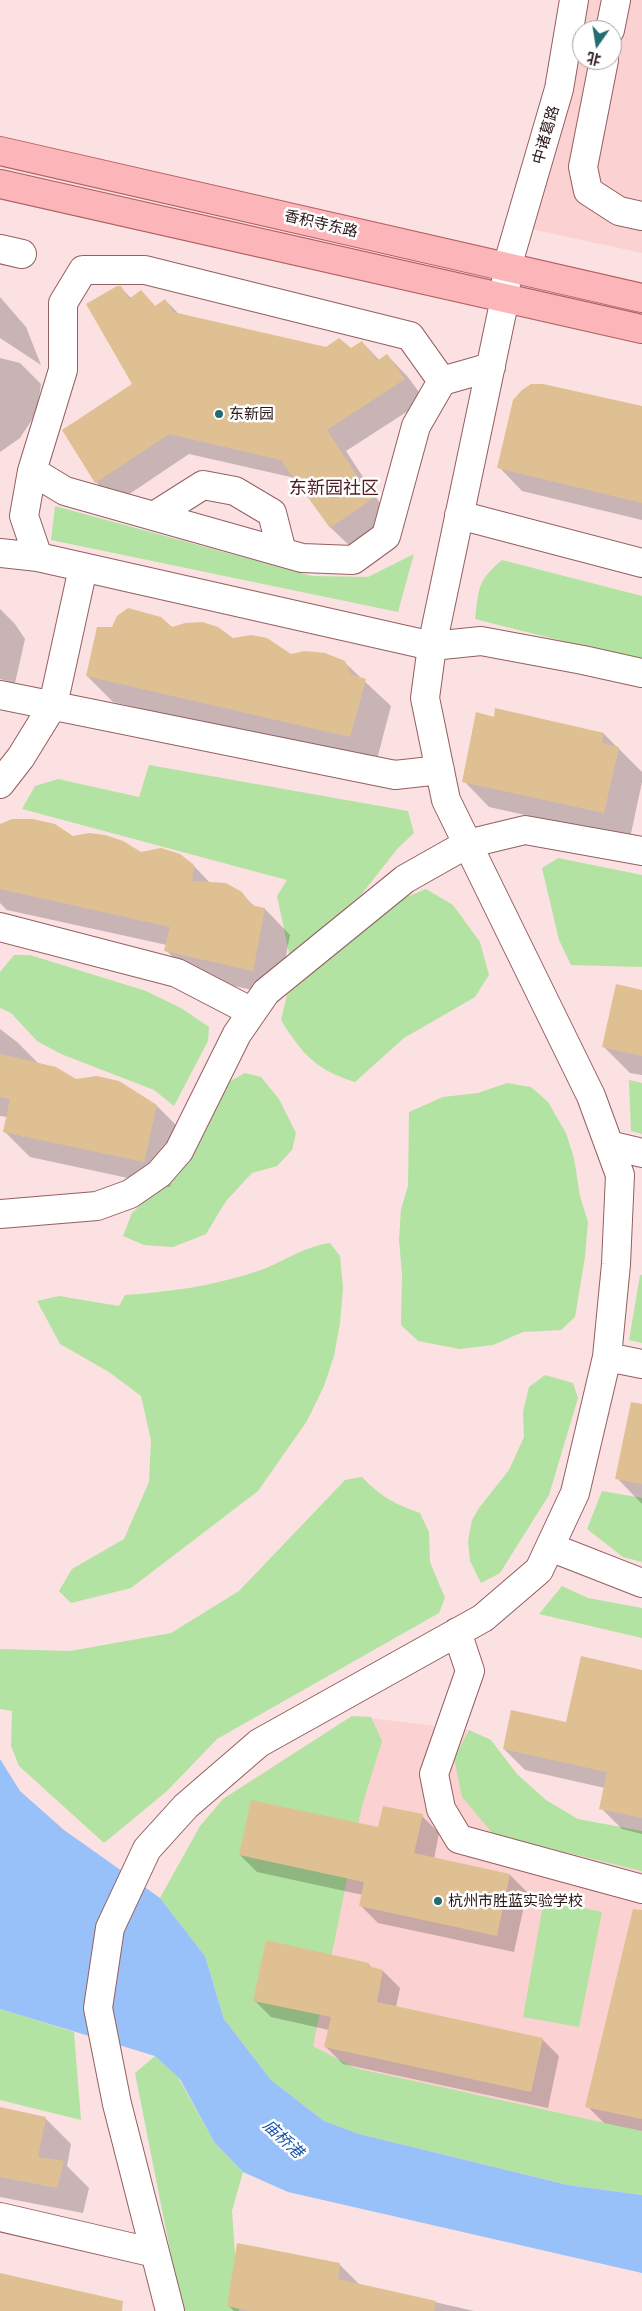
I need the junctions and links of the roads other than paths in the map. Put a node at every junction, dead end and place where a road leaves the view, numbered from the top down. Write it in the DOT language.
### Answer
graph roads {
  1 [pos="574,0"];
  2 [pos="616,0"];
  3 [pos="612,20"];
  4 [pos="602,70"];
  5 [pos="0,150"];
  6 [pos="0,184"];
  7 [pos="642,216"];
  8 [pos="507,267"];
  9 [pos="505,298"];
  10 [pos="642,298"];
  11 [pos="642,329"];
  12 [pos="490,367"];
  13 [pos="442,380"];
  14 [pos="32,471"];
  15 [pos="154,516"];
  16 [pos="459,516"];
  17 [pos="282,552"];
  18 [pos="0,553"];
  19 [pos="38,557"];
  20 [pos="642,563"];
  21 [pos="83,568"];
  22 [pos="432,646"];
  23 [pos="642,673"];
  24 [pos="0,695"];
  25 [pos="53,705"];
  26 [pos="440,770"];
  27 [pos="0,784"];
  28 [pos="467,844"];
  29 [pos="642,852"];
  30 [pos="0,926"];
  31 [pos="252,1012"];
  32 [pos="609,1145"];
  33 [pos="642,1153"];
  34 [pos="0,1214"];
  35 [pos="607,1356"];
  36 [pos="642,1364"];
  37 [pos="550,1547"];
  38 [pos="642,1583"];
  39 [pos="457,1632"];
  40 [pos="642,1889"];
  41 [pos="0,2217"];
  42 [pos="155,2253"];
  43 [pos="170,2311"];
  1 -- 8 [label="street, 中诸葛路"];
  2 -- 3 [label="street"];
  4 -- 7 [label="street"];
  5 -- 8 [label="main road, 香积寺东路"];
  6 -- 9 [label="main road"];
  8 -- 9 [label="street, 中诸葛路"];
  8 -- 10 [label="main road, 香积寺东路"];
  9 -- 11 [label="main road"];
  9 -- 12 [label="street, 中诸葛路"];
  12 -- 13 [label="street"];
  12 -- 16 [label="street, 中诸葛路"];
  13 -- 14 [label="street"];
  13 -- 17 [label="street"];
  14 -- 15 [label="street"];
  14 -- 19 [label="street"];
  15 -- 17 [label="street"];
  15 -- 17 [label="street"];
  16 -- 20 [label="street"];
  16 -- 22 [label="street, 中诸葛路"];
  18 -- 19 [label="street"];
  19 -- 21 [label="street"];
  21 -- 22 [label="street"];
  21 -- 25 [label="street"];
  22 -- 23 [label="street"];
  22 -- 26 [label="street, 中诸葛路"];
  24 -- 25 [label="street"];
  25 -- 26 [label="street"];
  25 -- 27 [label="street"];
  26 -- 28 [label="street, 中诸葛路"];
  28 -- 29 [label="street"];
  28 -- 31 [label="street"];
  28 -- 32 [label="street, 中诸葛路"];
  30 -- 31 [label="street"];
  31 -- 34 [label="street"];
  32 -- 33 [label="street"];
  32 -- 35 [label="street, 中诸葛路"];
  35 -- 36 [label="street"];
  35 -- 37 [label="street, 中诸葛路"];
  37 -- 38 [label="street"];
  37 -- 39 [label="street, 中诸葛路"];
  39 -- 40 [label="street"];
  39 -- 42 [label="street, 中诸葛路"];
  41 -- 42 [label="street"];
  42 -- 43 [label="street, 中诸葛路"];
}
